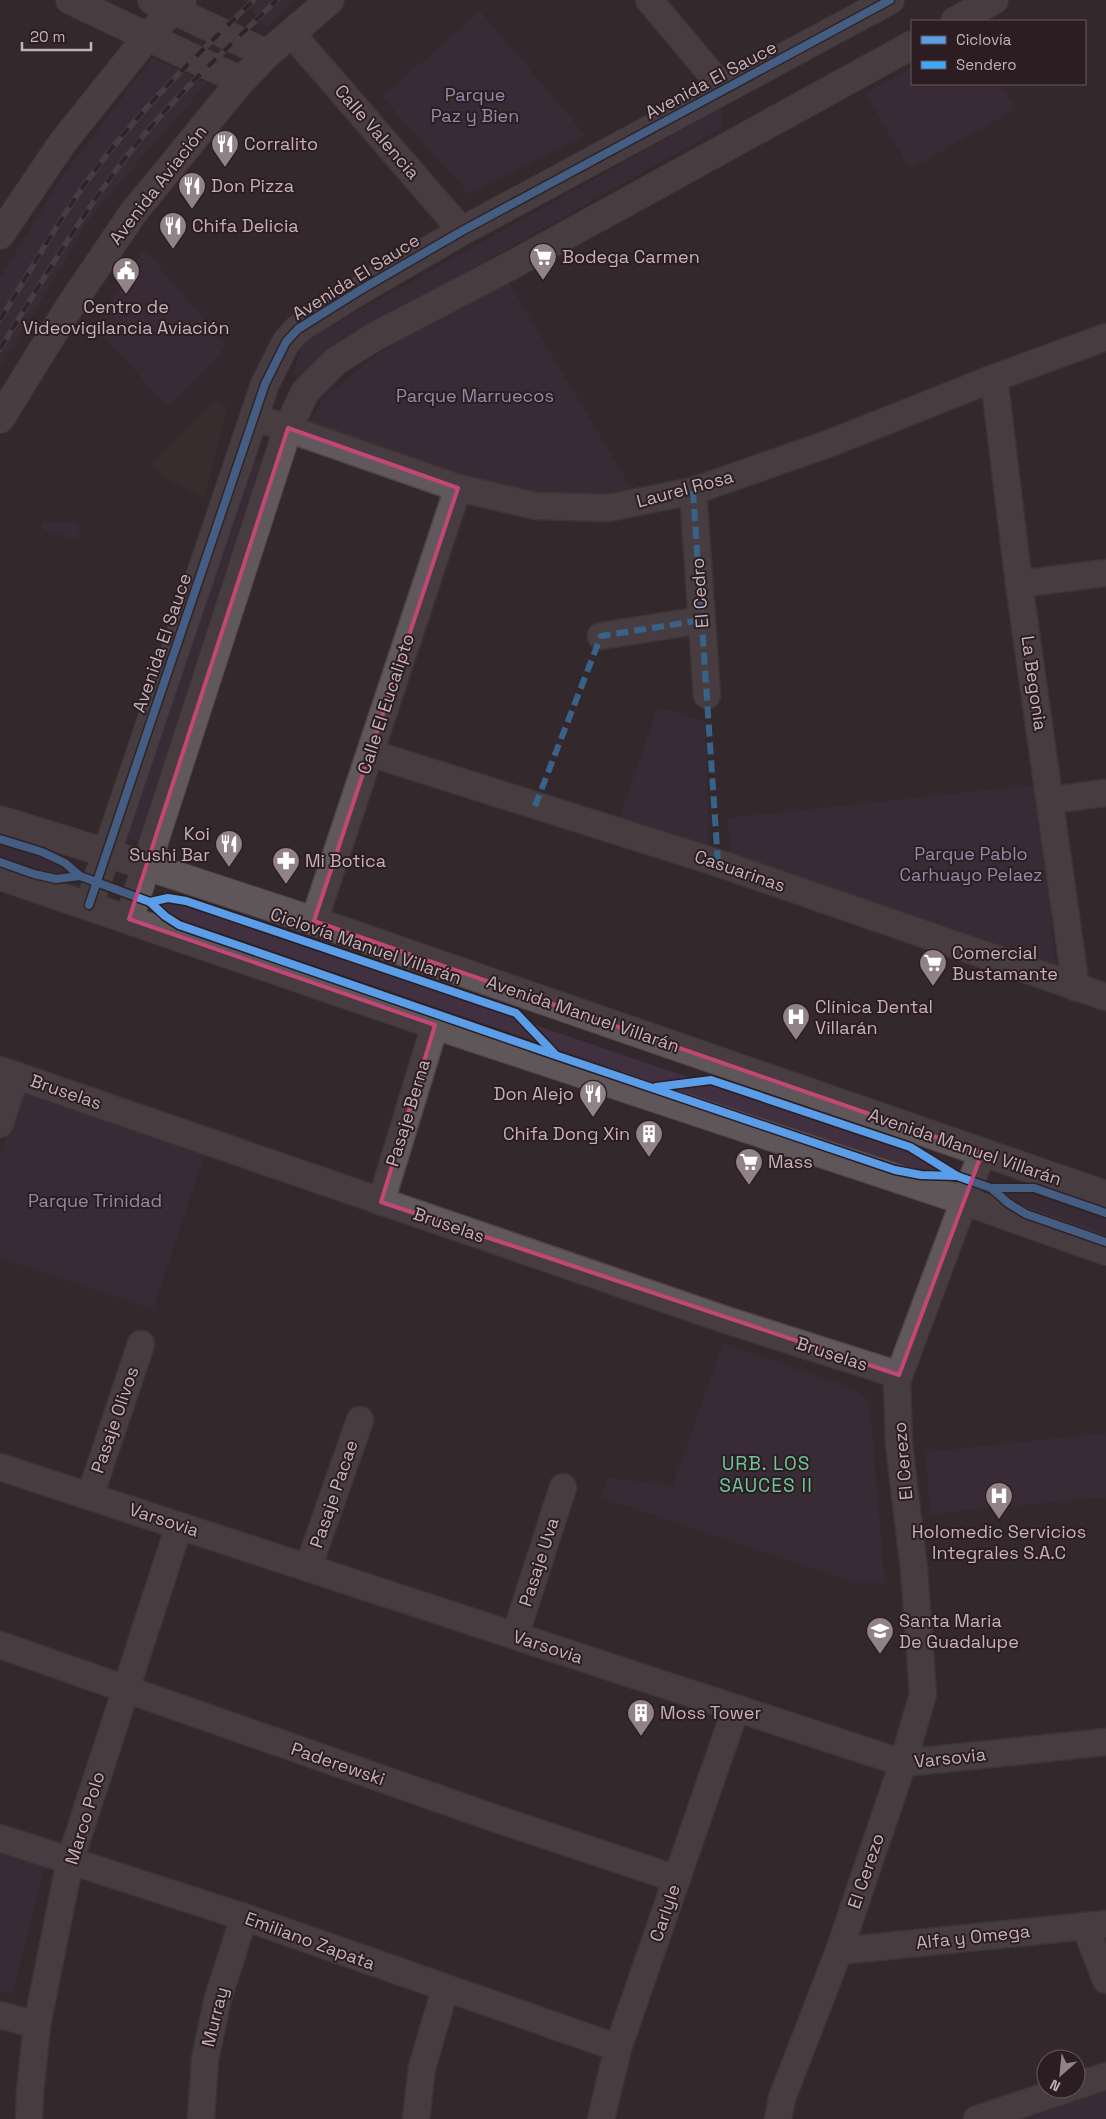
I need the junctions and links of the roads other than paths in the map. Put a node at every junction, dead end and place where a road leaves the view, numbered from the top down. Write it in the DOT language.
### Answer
graph roads {
  1 [pos="70,0"];
  2 [pos="330,0"];
  3 [pos="649,0"];
  4 [pos="890,0"];
  5 [pos="994,0"];
  6 [pos="168,3"];
  7 [pos="957,20"];
  8 [pos="292,34"];
  9 [pos="147,37"];
  10 [pos="911,45"];
  11 [pos="267,54"];
  12 [pos="241,81"];
  13 [pos="724,89"];
  14 [pos="462,231"];
  15 [pos="0,235"];
  16 [pos="1106,337"];
  17 [pos="994,378"];
  18 [pos="254,417"];
  19 [pos="0,418"];
  20 [pos="288,428"];
  21 [pos="458,488"];
  22 [pos="693,491"];
  23 [pos="1106,573"];
  24 [pos="1019,584"];
  25 [pos="702,620"];
  26 [pos="601,636"];
  27 [pos="707,695"];
  28 [pos="370,753"];
  29 [pos="1106,793"];
  30 [pos="1051,800"];
  31 [pos="0,820"];
  32 [pos="107,852"];
  33 [pos="146,865"];
  34 [pos="0,876"];
  35 [pos="89,905"];
  36 [pos="128,919"];
  37 [pos="314,921"];
  38 [pos="1076,988"];
  39 [pos="1106,998"];
  40 [pos="435,1025"];
  41 [pos="8,1072"];
  42 [pos="0,1124"];
  43 [pos="982,1153"];
  44 [pos="1106,1195"];
  45 [pos="965,1201"];
  46 [pos="381,1202"];
  47 [pos="1106,1251"];
  48 [pos="141,1344"];
  49 [pos="899,1376"];
  50 [pos="360,1420"];
  51 [pos="0,1467"];
  52 [pos="564,1487"];
  53 [pos="90,1496"];
  54 [pos="179,1526"];
  55 [pos="308,1568"];
  56 [pos="515,1636"];
  57 [pos="0,1645"];
  58 [pos="125,1691"];
  59 [pos="736,1708"];
  60 [pos="1106,1742"];
  61 [pos="903,1763"];
  62 [pos="0,1838"];
  63 [pos="70,1861"];
  64 [pos="677,1879"];
  65 [pos="244,1917"];
  66 [pos="1096,1925"];
  67 [pos="839,1951"];
  68 [pos="1106,1980"];
  69 [pos="445,1989"];
  70 [pos="0,2015"];
  71 [pos="37,2025"];
  72 [pos="618,2048"];
  73 [pos="1106,2076"];
  74 [pos="1086,2083"];
  75 [pos="1037,2099"];
  76 [pos="29,2119"];
  77 [pos="202,2119"];
  78 [pos="416,2119"];
  79 [pos="600,2119"];
  80 [pos="778,2119"];
  81 [pos="977,2119"];
  1 -- 9 [label="street"];
  2 -- 8 [label="main road, Avenida Aviación"];
  3 -- 13 [label="street"];
  4 -- 13 [label="street, Avenida El Sauce"];
  5 -- 7 [label="street"];
  6 -- 9 [label="main road"];
  6 -- 11 [label="street"];
  8 -- 11 [label="main road, Avenida Aviación"];
  8 -- 14 [label="street, Calle Valencia"];
  9 -- 12 [label="street"];
  9 -- 15 [label="main road"];
  10 -- 20 [label="street"];
  11 -- 12 [label="main road, Avenida Aviación"];
  12 -- 19 [label="main road, Avenida Aviación"];
  13 -- 14 [label="street, Avenida El Sauce"];
  14 -- 18 [label="street, Avenida El Sauce"];
  16 -- 17 [label="street, Laurel Rosa"];
  17 -- 22 [label="street, Laurel Rosa"];
  17 -- 24 [label="street, La Begonia"];
  18 -- 20 [label="street, Laurel Rosa"];
  18 -- 32 [label="street, Avenida El Sauce"];
  20 -- 21 [label="street, Laurel Rosa"];
  20 -- 33 [label="street"];
  21 -- 22 [label="street, Laurel Rosa"];
  21 -- 28 [label="street, Calle El Eucalipto"];
  22 -- 25 [label="street, El Cedro"];
  23 -- 24 [label="street"];
  24 -- 30 [label="street, La Begonia"];
  25 -- 26 [label="street"];
  25 -- 27 [label="street, El Cedro"];
  28 -- 37 [label="street, Calle El Eucalipto"];
  28 -- 38 [label="street, Casuarinas"];
  29 -- 30 [label="street"];
  30 -- 38 [label="street, La Begonia"];
  31 -- 32 [label="main road, Avenida Manuel Villarán"];
  32 -- 33 [label="main road, Avenida Manuel Villarán"];
  32 -- 35 [label="street, Avenida El Sauce"];
  33 -- 36 [label="street"];
  33 -- 37 [label="main road, Avenida Manuel Villarán"];
  34 -- 35 [label="main road"];
  35 -- 36 [label="main road"];
  36 -- 40 [label="main road"];
  37 -- 43 [label="main road, Avenida Manuel Villarán"];
  38 -- 39 [label="street, Casuarinas"];
  40 -- 45 [label="main road"];
  40 -- 46 [label="street, Pasaje Berna"];
  41 -- 42 [label="street"];
  41 -- 46 [label="street, Bruselas"];
  43 -- 44 [label="main road, Avenida Manuel Villarán"];
  43 -- 45 [label="street, El Cerezo"];
  45 -- 47 [label="main road"];
  45 -- 49 [label="street, El Cerezo"];
  46 -- 49 [label="street, Bruselas"];
  48 -- 53 [label="street, Pasaje Olivos"];
  49 -- 61 [label="street, El Cerezo"];
  50 -- 55 [label="street, Pasaje Pacae"];
  51 -- 53 [label="street, Varsovia"];
  52 -- 56 [label="street, Pasaje Uva"];
  53 -- 54 [label="street, Varsovia"];
  54 -- 55 [label="street, Varsovia"];
  54 -- 58 [label="street, Marco Polo"];
  55 -- 56 [label="street, Varsovia"];
  56 -- 59 [label="street, Varsovia"];
  57 -- 58 [label="street, Paderewski"];
  58 -- 63 [label="street, Marco Polo"];
  58 -- 64 [label="street, Paderewski"];
  59 -- 61 [label="street, Varsovia"];
  59 -- 64 [label="street, Carlyle"];
  60 -- 61 [label="street, Varsovia"];
  61 -- 67 [label="street, El Cerezo"];
  62 -- 63 [label="street, Emiliano Zapata"];
  63 -- 65 [label="street, Emiliano Zapata"];
  63 -- 71 [label="street, Marco Polo"];
  64 -- 72 [label="street, Carlyle"];
  65 -- 69 [label="street, Emiliano Zapata"];
  65 -- 77 [label="street, Murray"];
  66 -- 67 [label="street, Alfa y Omega"];
  66 -- 68 [label="street"];
  67 -- 80 [label="street, El Cerezo"];
  69 -- 72 [label="street, Emiliano Zapata"];
  69 -- 78 [label="street"];
  70 -- 71 [label="street"];
  71 -- 76 [label="street, Marco Polo"];
  72 -- 79 [label="street, Carlyle"];
  73 -- 74 [label="street"];
  75 -- 81 [label="street"];
}
